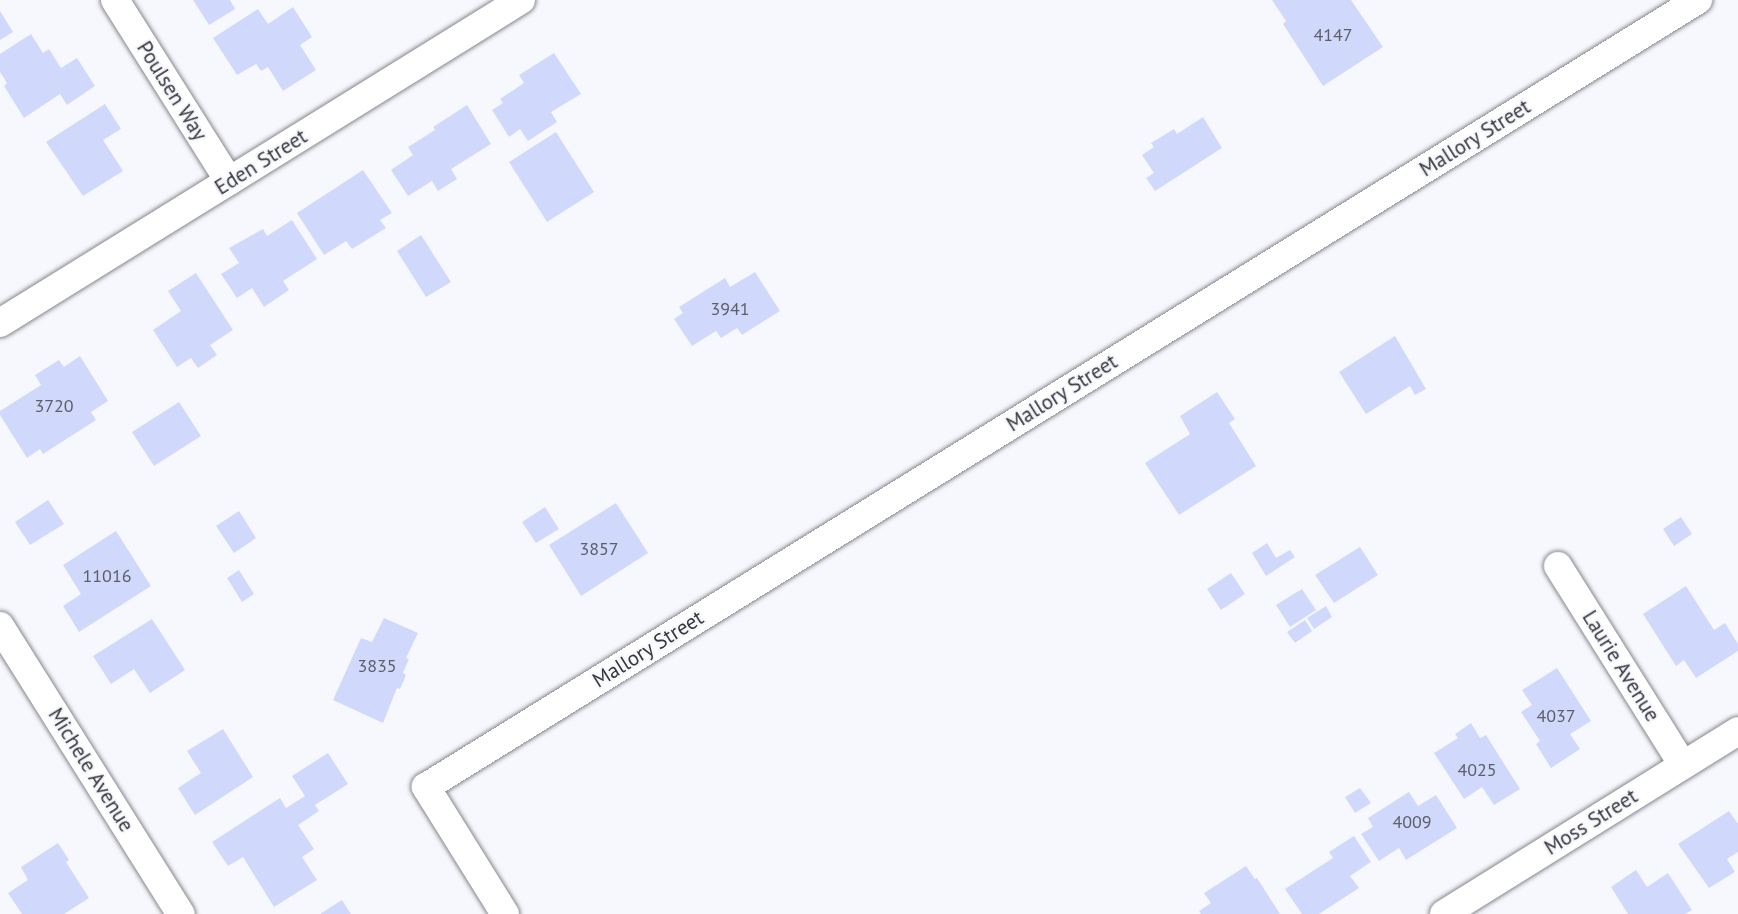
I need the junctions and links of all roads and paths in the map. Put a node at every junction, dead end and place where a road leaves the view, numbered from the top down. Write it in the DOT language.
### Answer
graph roads {
  1 [pos="115,0"];
  2 [pos="521,0"];
  3 [pos="1698,0"];
  4 [pos="230,181"];
  5 [pos="0,323"];
  6 [pos="1558,566"];
  7 [pos="0,626"];
  8 [pos="1738,731"];
  9 [pos="1683,765"];
  10 [pos="181,914"];
  11 [pos="505,914"];
  12 [pos="1444,914"];
  1 -- 4 [label="street, Poulsen Way"];
  2 -- 4 [label="street, Eden Street"];
  3 -- 11 [label="street, Mallory Street"];
  4 -- 5 [label="street, Eden Street"];
  6 -- 9 [label="street, Laurie Avenue"];
  7 -- 10 [label="street, Michele Avenue"];
  8 -- 9 [label="street, Moss Street"];
  9 -- 12 [label="street, Moss Street"];
}
